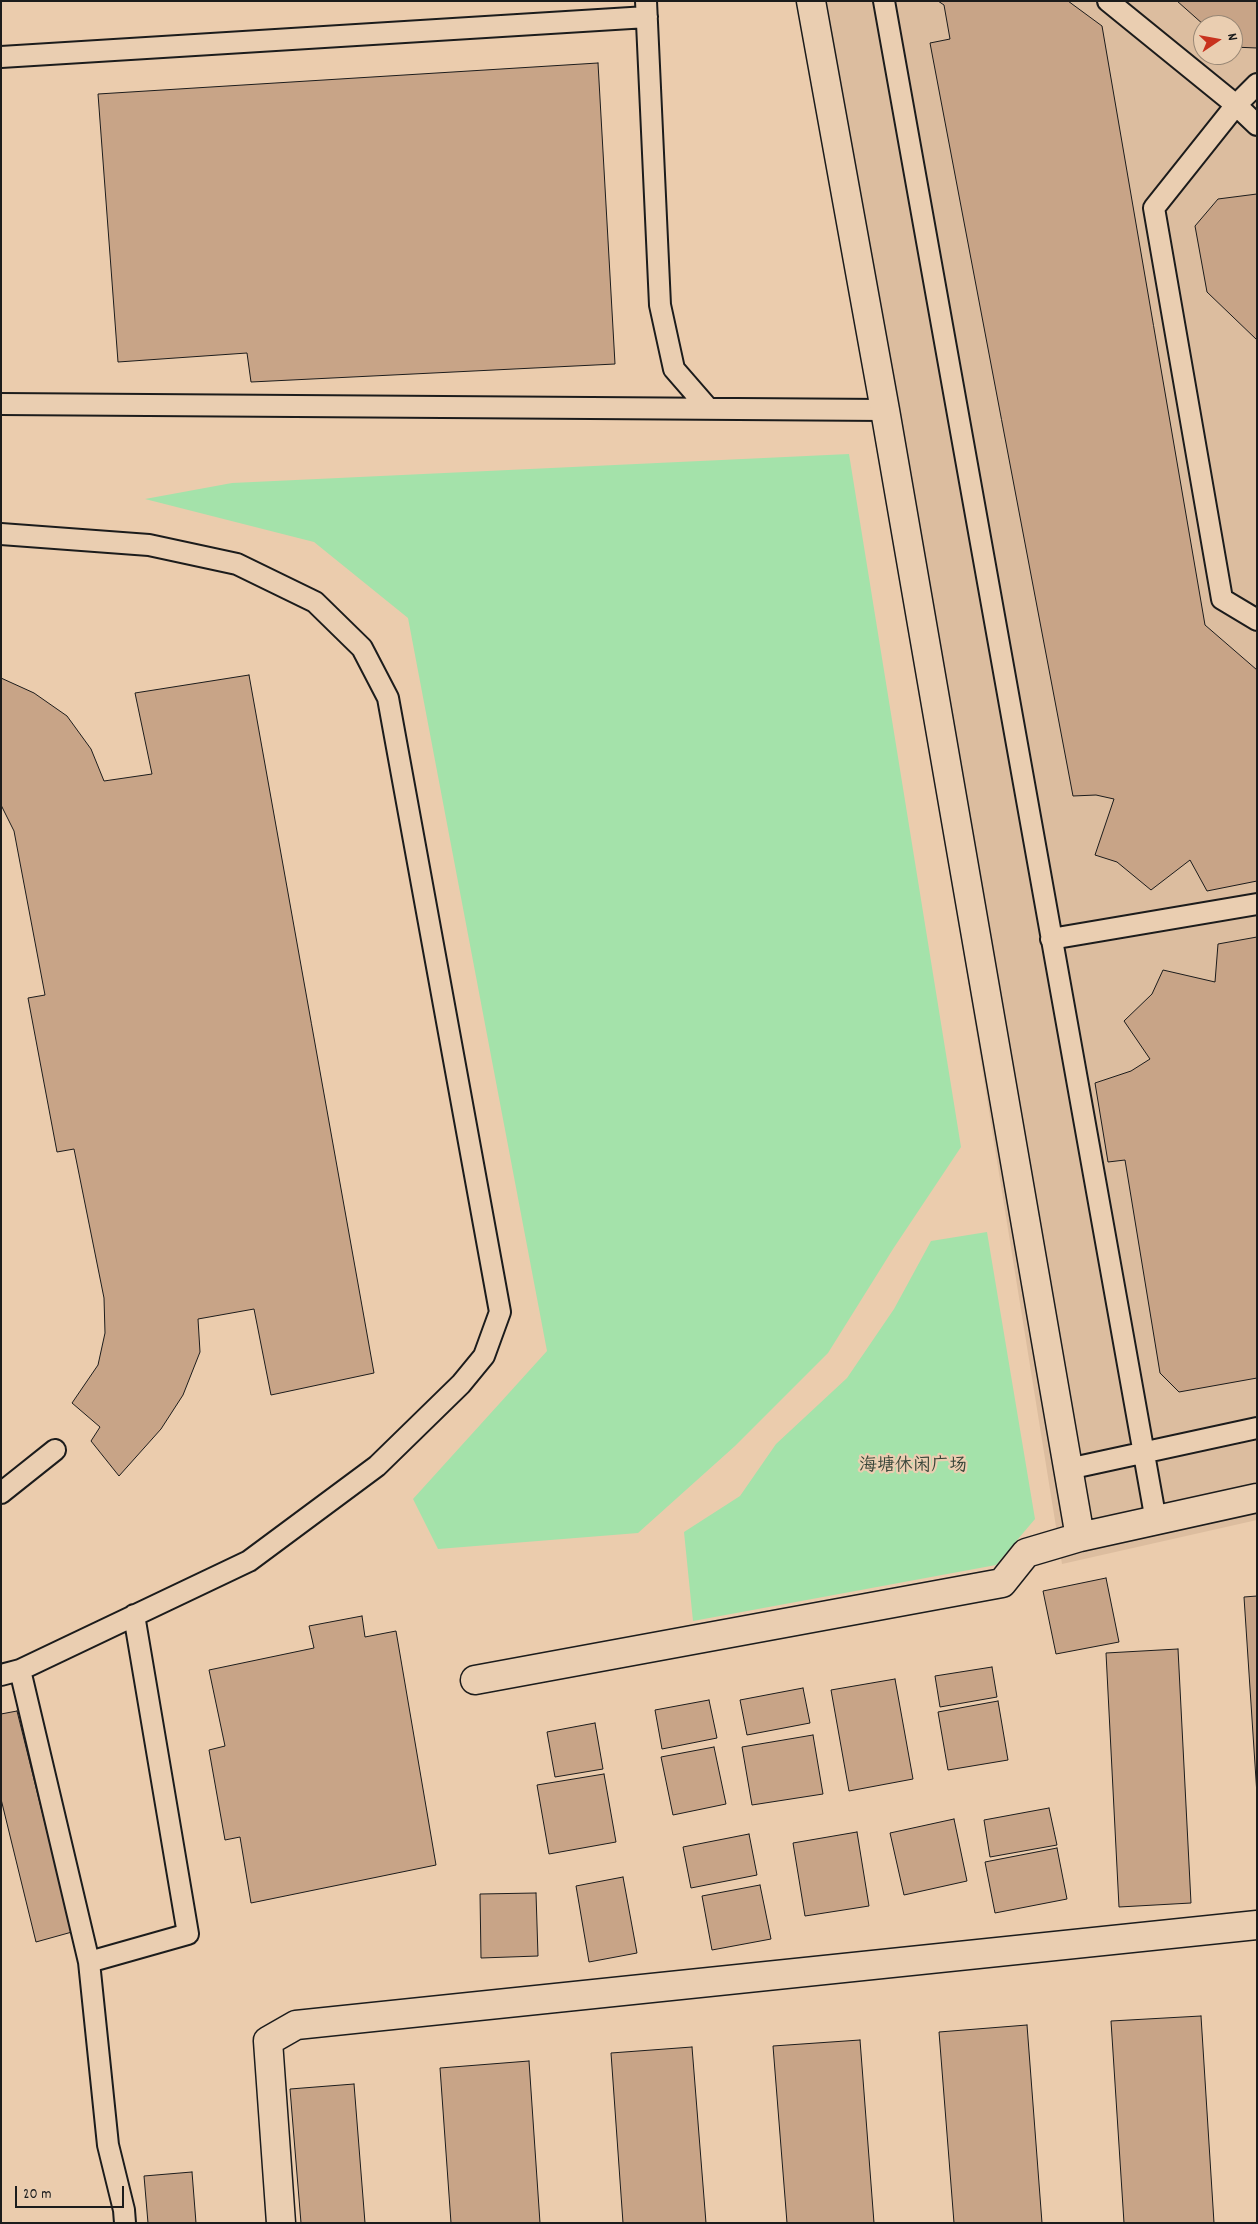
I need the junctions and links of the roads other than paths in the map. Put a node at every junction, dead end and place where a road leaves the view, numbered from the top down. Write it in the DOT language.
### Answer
graph roads {
  1 [pos="811,1"];
  2 [pos="884,1"];
  3 [pos="1108,1"];
  4 [pos="647,9"];
  5 [pos="1,57"];
  6 [pos="1257,84"];
  7 [pos="1236,105"];
  8 [pos="1257,126"];
  9 [pos="1,404"];
  10 [pos="707,407"];
  11 [pos="885,410"];
  12 [pos="1,534"];
  13 [pos="1257,620"];
  14 [pos="1257,904"];
  15 [pos="1051,939"];
  16 [pos="1257,1428"];
  17 [pos="55,1450"];
  18 [pos="1143,1453"];
  19 [pos="1068,1469"];
  20 [pos="1,1493"];
  21 [pos="1257,1498"];
  22 [pos="1156,1521"];
  23 [pos="1080,1537"];
  24 [pos="134,1615"];
  25 [pos="11,1672"];
  26 [pos="475,1680"];
  27 [pos="1257,1925"];
  28 [pos="89,1962"];
  29 [pos="125,2223"];
  30 [pos="281,2223"];
  1 -- 11 [label="street"];
  2 -- 15 [label="lane"];
  3 -- 7 [label="lane"];
  4 -- 5 [label="lane"];
  4 -- 10 [label="lane"];
  6 -- 7 [label="lane"];
  7 -- 8 [label="lane"];
  7 -- 13 [label="lane"];
  9 -- 10 [label="lane"];
  10 -- 11 [label="lane"];
  11 -- 19 [label="street"];
  12 -- 24 [label="lane"];
  14 -- 15 [label="lane"];
  15 -- 18 [label="lane"];
  16 -- 18 [label="lane"];
  17 -- 20 [label="lane"];
  18 -- 19 [label="lane"];
  18 -- 22 [label="lane"];
  19 -- 23 [label="street"];
  21 -- 22 [label="street"];
  22 -- 23 [label="street"];
  23 -- 26 [label="street"];
  24 -- 25 [label="lane"];
  24 -- 28 [label="lane"];
  25 -- 28 [label="lane"];
  27 -- 30 [label="street"];
  28 -- 29 [label="lane"];
}
